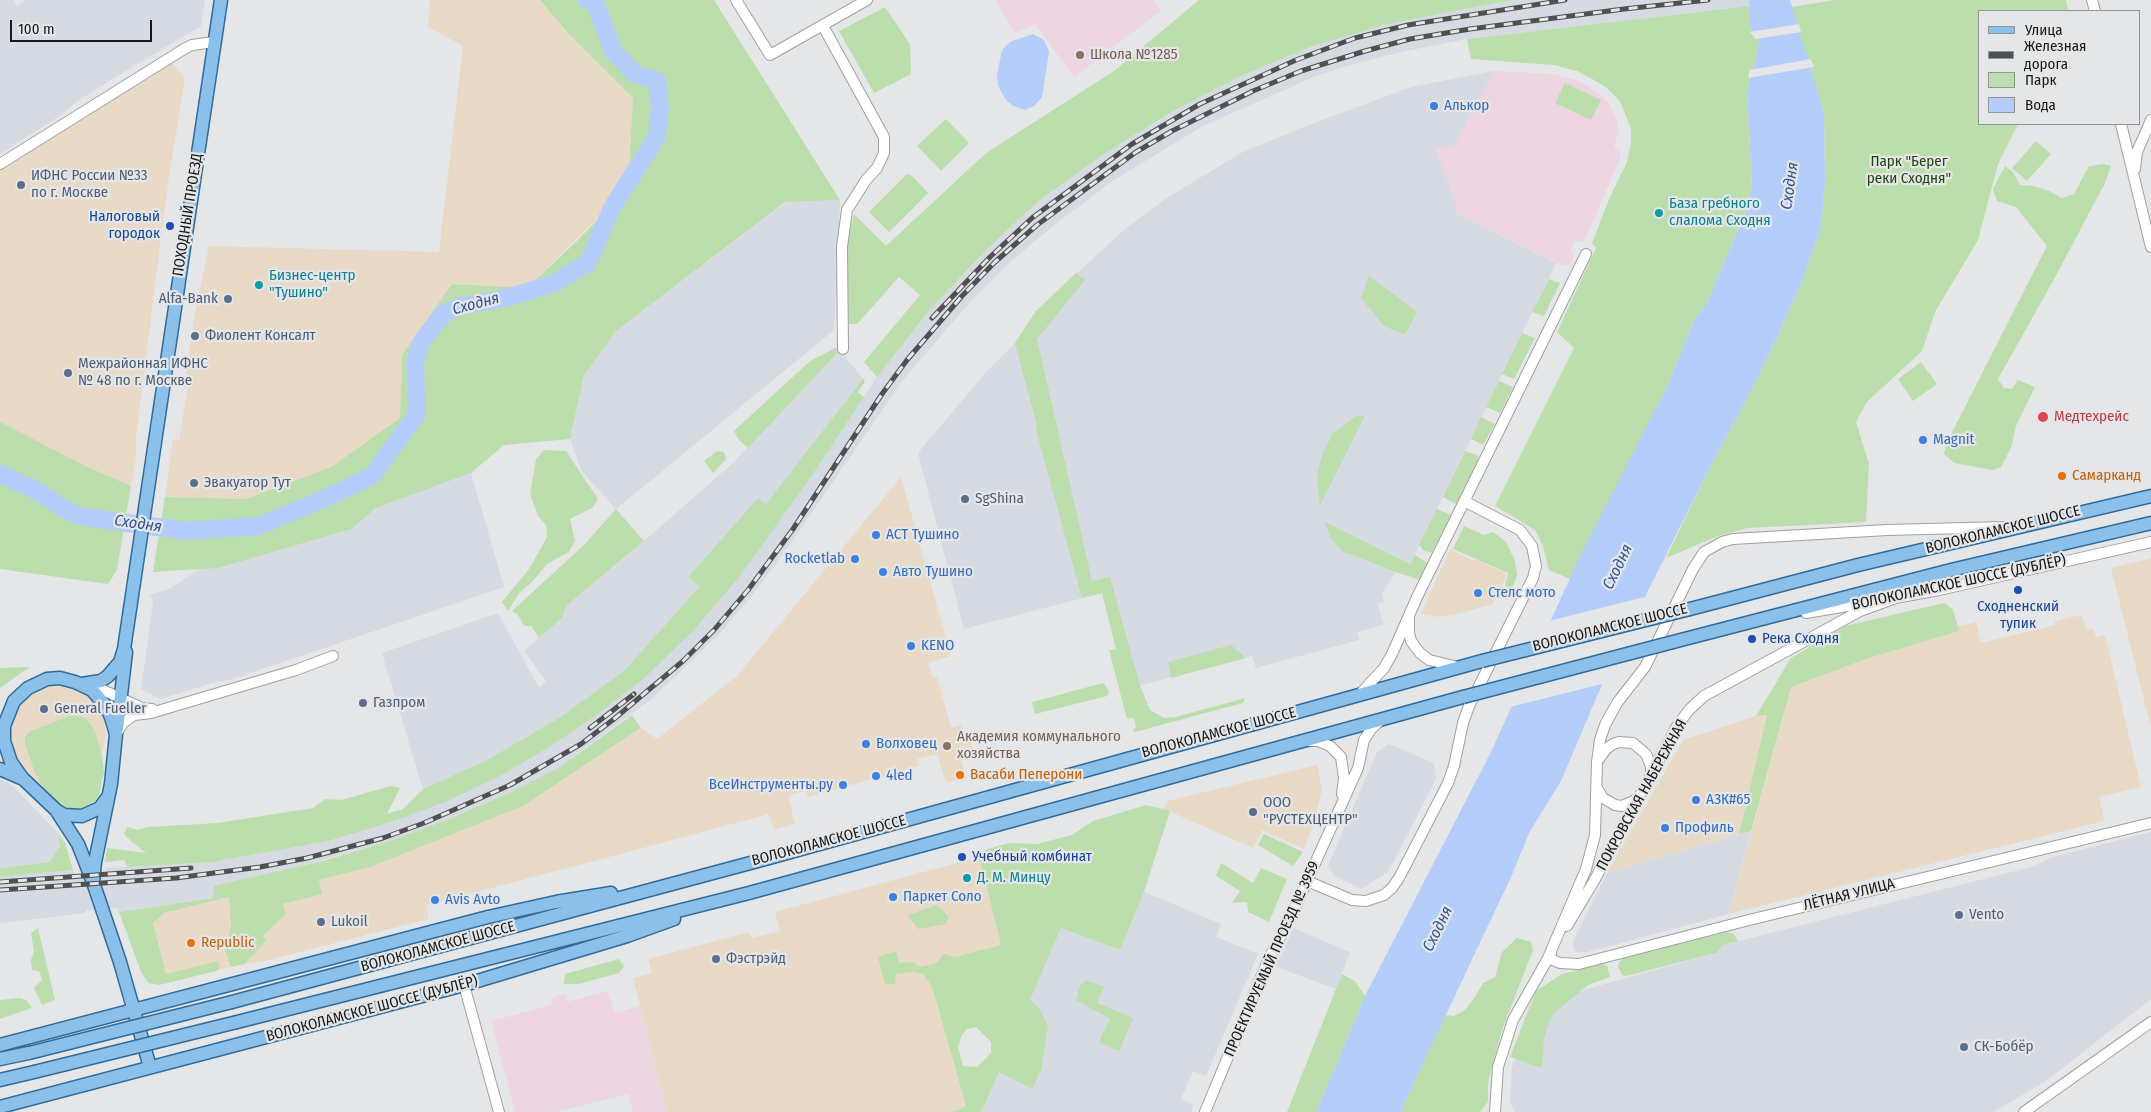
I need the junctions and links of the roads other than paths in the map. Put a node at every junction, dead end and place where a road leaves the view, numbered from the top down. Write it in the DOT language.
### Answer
graph roads {
  1 [pos="221,0"];
  2 [pos="736,0"];
  3 [pos="867,0"];
  4 [pos="823,26"];
  5 [pos="214,42"];
  6 [pos="2151,120"];
  7 [pos="2121,125"];
  8 [pos="0,164"];
  9 [pos="2134,175"];
  10 [pos="2151,247"];
  11 [pos="1586,254"];
  12 [pos="843,349"];
  13 [pos="2151,490"];
  14 [pos="2151,496"];
  15 [pos="1464,501"];
  16 [pos="2106,505"];
  17 [pos="2151,523"];
  18 [pos="2016,527"];
  19 [pos="2151,542"];
  20 [pos="1901,596"];
  21 [pos="1412,608"];
  22 [pos="1765,618"];
  23 [pos="126,638"];
  24 [pos="333,656"];
  25 [pos="1458,667"];
  26 [pos="82,684"];
  27 [pos="1359,695"];
  28 [pos="122,700"];
  29 [pos="5,708"];
  30 [pos="158,710"];
  31 [pos="1383,718"];
  32 [pos="0,720"];
  33 [pos="116,734"];
  34 [pos="1299,742"];
  35 [pos="0,756"];
  36 [pos="1597,762"];
  37 [pos="0,769"];
  38 [pos="1651,774"];
  39 [pos="23,779"];
  40 [pos="1597,787"];
  41 [pos="109,794"];
  42 [pos="1638,799"];
  43 [pos="1340,807"];
  44 [pos="56,810"];
  45 [pos="2151,823"];
  46 [pos="681,881"];
  47 [pos="1307,881"];
  48 [pos="93,882"];
  49 [pos="740,895"];
  50 [pos="1548,958"];
  51 [pos="464,985"];
  52 [pos="134,1009"];
  53 [pos="2151,1022"];
  54 [pos="0,1045"];
  55 [pos="232,1046"];
  56 [pos="0,1060"];
  57 [pos="148,1060"];
  58 [pos="0,1080"];
  59 [pos="62,1091"];
  60 [pos="0,1107"];
  61 [pos="499,1112"];
  62 [pos="1205,1112"];
  63 [pos="1494,1112"];
  64 [pos="2024,1112"];
  1 -- 5 [label="main road, ПОХОДНЫЙ ПРОЕЗД"];
  2 -- 4 [label="street"];
  3 -- 4 [label="street"];
  4 -- 12 [label="street"];
  5 -- 8 [label="street"];
  5 -- 23 [label="main road, ПОХОДНЫЙ ПРОЕЗД"];
  6 -- 9 [label="street"];
  7 -- 9 [label="street"];
  9 -- 10 [label="street"];
  11 -- 15 [label="street"];
  13 -- 16 [label="street"];
  14 -- 16 [label="main road, ВОЛОКОЛАМСКОЕ ШОССЕ"];
  15 -- 21 [label="street"];
  15 -- 47 [label="street"];
  16 -- 18 [label="main road, ВОЛОКОЛАМСКОЕ ШОССЕ"];
  17 -- 22 [label="main road, ВОЛОКОЛАМСКОЕ ШОССЕ"];
  18 -- 25 [label="main road, ВОЛОКОЛАМСКОЕ ШОССЕ, bridge"];
  18 -- 36 [label="street, ПОКРОВСКАЯ НАБЕРЕЖНАЯ"];
  19 -- 20 [label="street, ВОЛОКОЛАМСКОЕ ШОССЕ (ДУБЛЁР)"];
  20 -- 22 [label="street, ВОЛОКОЛАМСКОЕ ШОССЕ (ДУБЛЁР)"];
  20 -- 38 [label="street, ПОКРОВСКАЯ НАБЕРЕЖНАЯ"];
  21 -- 25 [label="street"];
  21 -- 27 [label="street"];
  22 -- 31 [label="main road, ВОЛОКОЛАМСКОЕ ШОССЕ, bridge"];
  23 -- 26 [label="main road, ПОХОДНЫЙ ПРОЕЗД"];
  23 -- 28 [label="main road, ПОХОДНЫЙ ПРОЕЗД"];
  24 -- 30 [label="street"];
  25 -- 27 [label="main road, ВОЛОКОЛАМСКОЕ ШОССЕ"];
  26 -- 28 [label="street"];
  26 -- 29 [label="main road"];
  26 -- 33 [label="main road"];
  27 -- 46 [label="main road, ВОЛОКОЛАМСКОЕ ШОССЕ"];
  28 -- 30 [label="street"];
  28 -- 33 [label="main road, ПОХОДНЫЙ ПРОЕЗД"];
  29 -- 32 [label="main road"];
  29 -- 39 [label="main road"];
  30 -- 33 [label="street"];
  31 -- 34 [label="main road, ВОЛОКОЛАМСКОЕ ШОССЕ"];
  31 -- 43 [label="street, ПРОЕКТИРУЕМЫЙ ПРОЕЗД № 3959"];
  33 -- 41 [label="main road"];
  34 -- 43 [label="street, ПРОЕКТИРУЕМЫЙ ПРОЕЗД № 3959"];
  34 -- 49 [label="main road, ВОЛОКОЛАМСКОЕ ШОССЕ"];
  35 -- 39 [label="main road"];
  36 -- 38 [label="street"];
  36 -- 40 [label="street, ПОКРОВСКАЯ НАБЕРЕЖНАЯ"];
  37 -- 39 [label="main road"];
  38 -- 42 [label="street, ПОКРОВСКАЯ НАБЕРЕЖНАЯ"];
  39 -- 44 [label="main road"];
  40 -- 42 [label="street"];
  40 -- 50 [label="street, ПОКРОВСКАЯ НАБЕРЕЖНАЯ"];
  41 -- 44 [label="main road"];
  41 -- 48 [label="main road"];
  42 -- 50 [label="street, ПОКРОВСКАЯ НАБЕРЕЖНАЯ"];
  43 -- 47 [label="street, ПРОЕКТИРУЕМЫЙ ПРОЕЗД № 3959"];
  44 -- 48 [label="main road"];
  45 -- 50 [label="street, ЛЁТНАЯ УЛИЦА"];
  46 -- 52 [label="main road"];
  46 -- 56 [label="main road, ВОЛОКОЛАМСКОЕ ШОССЕ, bridge"];
  47 -- 62 [label="street, ПРОЕКТИРУЕМЫЙ ПРОЕЗД № 3959"];
  48 -- 52 [label="main road"];
  49 -- 51 [label="main road, ВОЛОКОЛАМСКОЕ ШОССЕ (ДУБЛЁР)"];
  49 -- 58 [label="main road, ВОЛОКОЛАМСКОЕ ШОССЕ, bridge"];
  50 -- 63 [label="street, ПОКРОВСКАЯ НАБЕРЕЖНАЯ"];
  51 -- 55 [label="main road, ВОЛОКОЛАМСКОЕ ШОССЕ (ДУБЛЁР)"];
  51 -- 61 [label="street"];
  52 -- 54 [label="main road"];
  52 -- 57 [label="main road"];
  53 -- 64 [label="street"];
  55 -- 57 [label="main road"];
  55 -- 59 [label="main road, ВОЛОКОЛАМСКОЕ ШОССЕ (ДУБЛЁР)"];
  57 -- 59 [label="main road"];
  59 -- 60 [label="main road, ВОЛОКОЛАМСКОЕ ШОССЕ (ДУБЛЁР)"];
}
